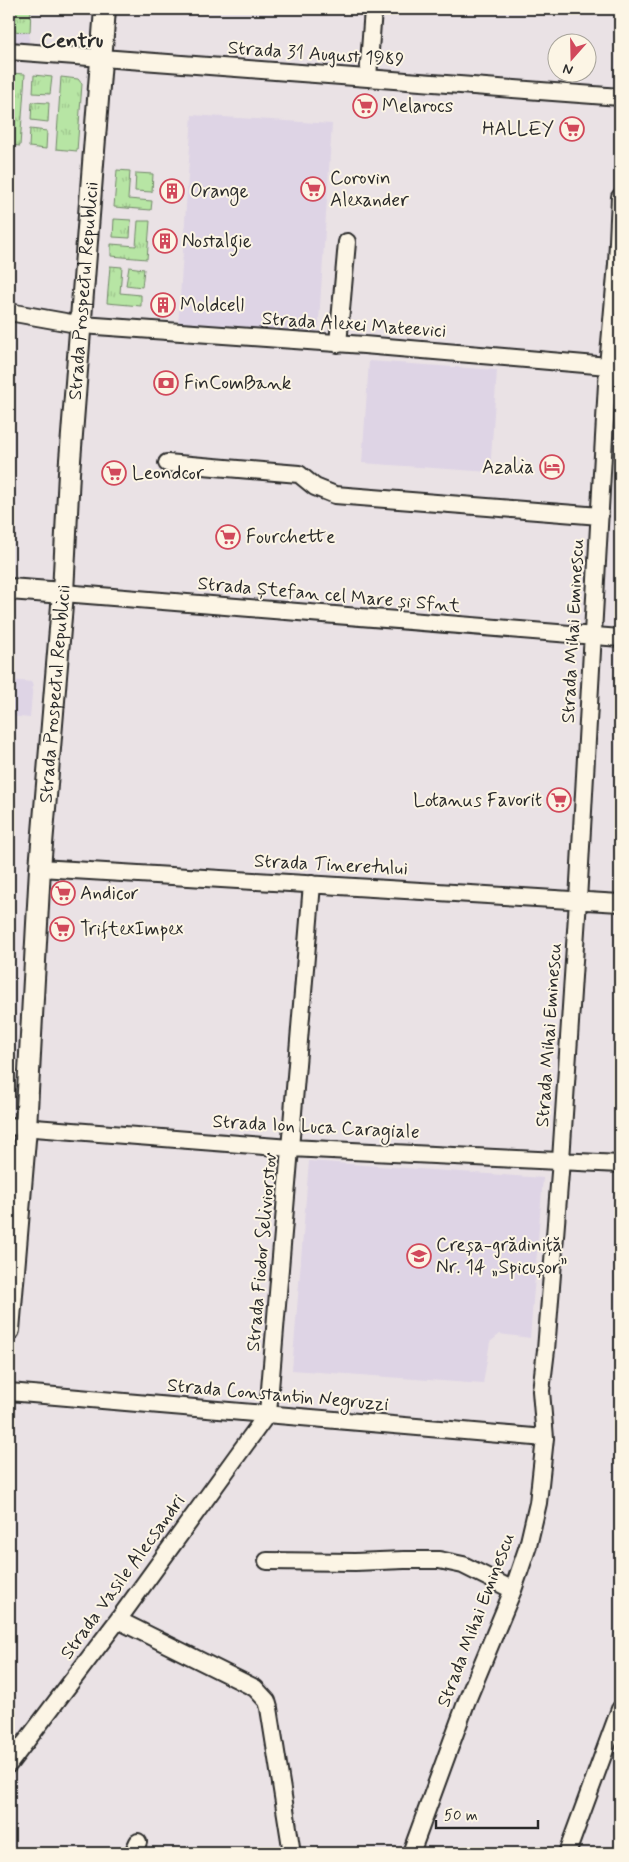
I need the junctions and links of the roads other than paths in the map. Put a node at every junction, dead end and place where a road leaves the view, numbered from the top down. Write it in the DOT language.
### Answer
graph roads {
  1 [pos="105,9"];
  2 [pos="373,9"];
  3 [pos="9,51"];
  4 [pos="102,57"];
  5 [pos="368,78"];
  6 [pos="620,97"];
  7 [pos="620,198"];
  8 [pos="348,242"];
  9 [pos="619,264"];
  10 [pos="9,312"];
  11 [pos="82,325"];
  12 [pos="338,344"];
  13 [pos="608,366"];
  14 [pos="167,463"];
  15 [pos="600,516"];
  16 [pos="9,589"];
  17 [pos="63,593"];
  18 [pos="592,636"];
  19 [pos="620,638"];
  20 [pos="40,868"];
  21 [pos="312,884"];
  22 [pos="578,900"];
  23 [pos="620,903"];
  24 [pos="17,1127"];
  25 [pos="290,1148"];
  26 [pos="561,1160"];
  27 [pos="620,1164"];
  28 [pos="9,1330"];
  29 [pos="9,1392"];
  30 [pos="268,1413"];
  31 [pos="545,1438"];
  32 [pos="267,1560"];
  33 [pos="514,1590"];
  34 [pos="118,1620"];
  35 [pos="620,1709"];
  36 [pos="9,1764"];
  37 [pos="292,1853"];
  38 [pos="411,1853"];
  39 [pos="567,1853"];
  1 -- 4 [label="main road, Strada Prospectul Republicii"];
  2 -- 5 [label="street"];
  3 -- 4 [label="street, Strada 31 August 1989"];
  4 -- 5 [label="street, Strada 31 August 1989"];
  4 -- 11 [label="main road, Strada Prospectul Republicii"];
  5 -- 6 [label="street, Strada 31 August 1989"];
  7 -- 9 [label="street, Strada Mihai Eminescu"];
  8 -- 12 [label="street"];
  9 -- 13 [label="street, Strada Mihai Eminescu"];
  10 -- 11 [label="street, Strada Alexei Mateevici"];
  11 -- 12 [label="street, Strada Alexei Mateevici"];
  11 -- 17 [label="main road, Strada Prospectul Republicii"];
  12 -- 13 [label="street, Strada Alexei Mateevici"];
  13 -- 15 [label="street, Strada Mihai Eminescu"];
  14 -- 15 [label="street"];
  15 -- 18 [label="street, Strada Mihai Eminescu"];
  16 -- 17 [label="main road"];
  17 -- 18 [label="street, Strada Ștefan cel Mare și Sfnt"];
  17 -- 20 [label="main road, Strada Prospectul Republicii"];
  18 -- 19 [label="street, Strada Ștefan cel Mare și Sfnt"];
  18 -- 22 [label="street, Strada Mihai Eminescu"];
  20 -- 21 [label="street, Strada Tineretului"];
  20 -- 24 [label="main road, Strada Prospectul Republicii"];
  21 -- 22 [label="street, Strada Tineretului"];
  21 -- 25 [label="street, Strada Fiodor Seliviorstov"];
  22 -- 23 [label="street, Strada Tineretului"];
  22 -- 26 [label="street, Strada Mihai Eminescu"];
  24 -- 25 [label="street, Strada Ion Luca Caragiale"];
  24 -- 28 [label="main road, Strada Prospectul Republicii"];
  25 -- 26 [label="street, Strada Ion Luca Caragiale"];
  25 -- 30 [label="street, Strada Fiodor Seliviorstov"];
  26 -- 27 [label="street, Strada Ion Luca Caragiale"];
  26 -- 31 [label="street, Strada Mihai Eminescu"];
  29 -- 30 [label="street, Strada Constantin Negruzzi"];
  30 -- 31 [label="street, Strada Constantin Negruzzi"];
  30 -- 34 [label="street, Strada Vasile Alecsandri"];
  31 -- 33 [label="street, Strada Mihai Eminescu"];
  32 -- 33 [label="street"];
  33 -- 38 [label="street, Strada Mihai Eminescu"];
  34 -- 36 [label="street, Strada Vasile Alecsandri"];
  34 -- 37 [label="street"];
  35 -- 39 [label="street"];
}
